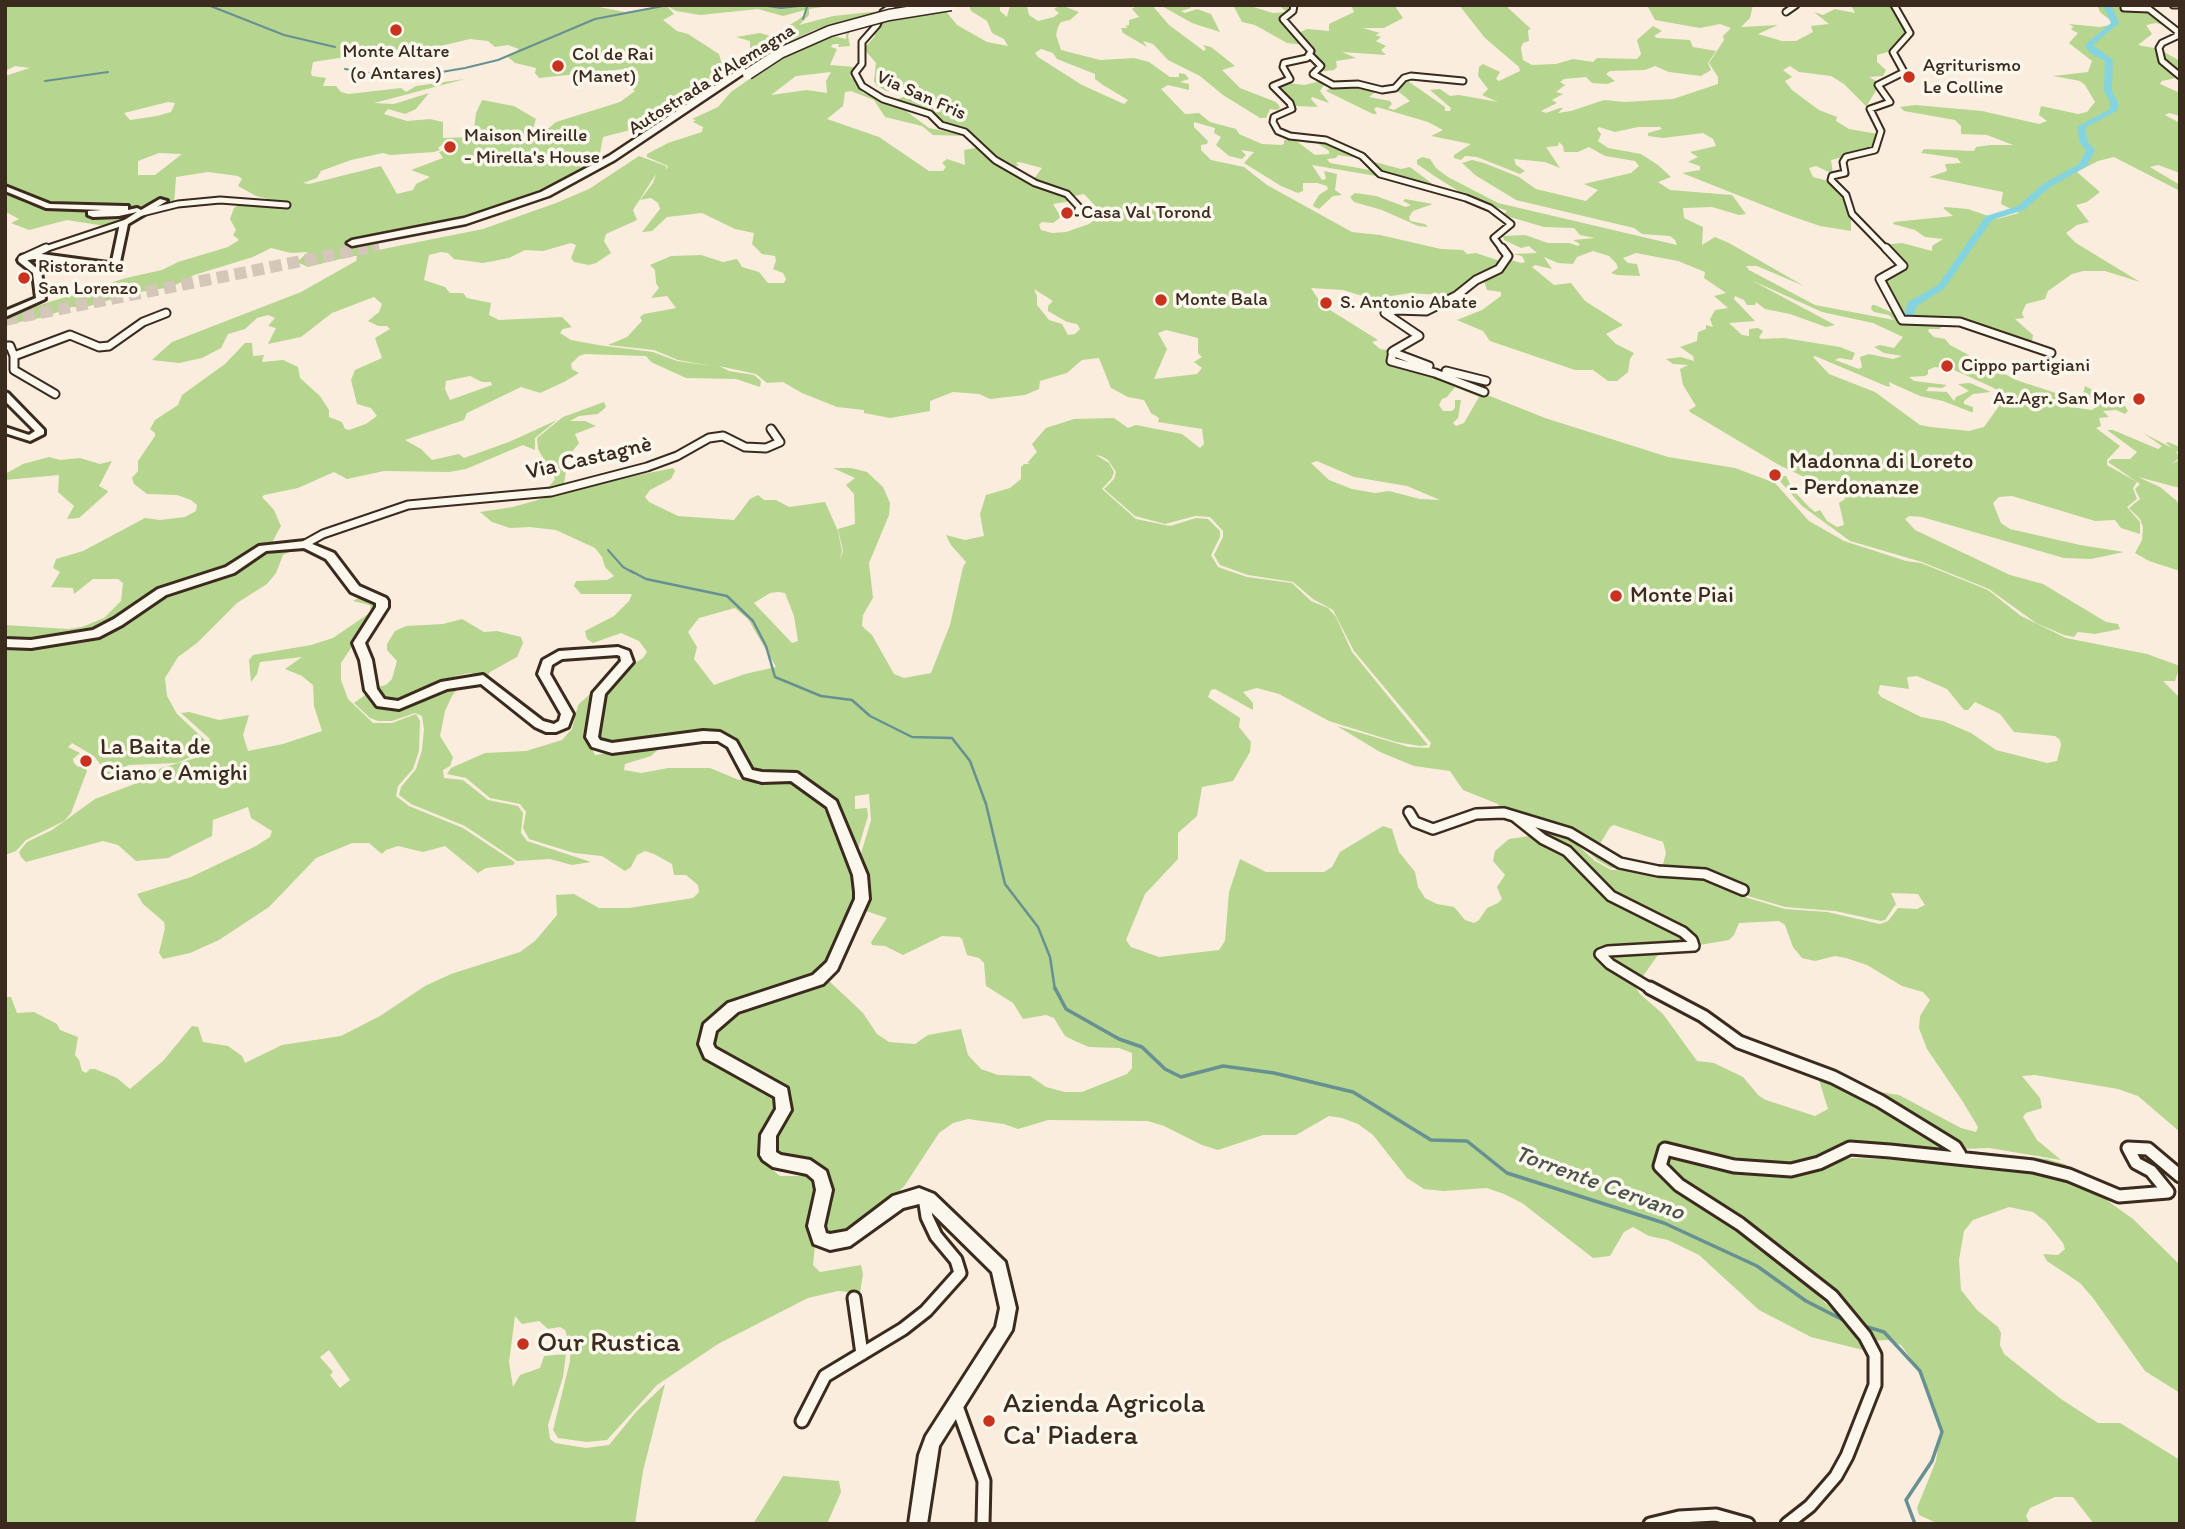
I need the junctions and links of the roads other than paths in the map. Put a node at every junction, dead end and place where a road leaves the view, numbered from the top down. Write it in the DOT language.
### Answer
graph roads {
  1 [pos="894,5"];
  2 [pos="928,5"];
  3 [pos="952,5"];
  4 [pos="1294,5"];
  5 [pos="1796,5"];
  6 [pos="1894,5"];
  7 [pos="2124,5"];
  8 [pos="1786,12"];
  9 [pos="1310,55"];
  10 [pos="749,70"];
  11 [pos="2180,76"];
  12 [pos="1463,82"];
  13 [pos="5,188"];
  14 [pos="287,205"];
  15 [pos="1077,212"];
  16 [pos="142,214"];
  17 [pos="126,222"];
  18 [pos="352,243"];
  19 [pos="379,246"];
  20 [pos="22,259"];
  21 [pos="166,313"];
  22 [pos="5,314"];
  23 [pos="5,346"];
  24 [pos="1392,352"];
  25 [pos="2051,353"];
  26 [pos="14,355"];
  27 [pos="1486,382"];
  28 [pos="1484,391"];
  29 [pos="55,394"];
  30 [pos="5,395"];
  31 [pos="5,429"];
  32 [pos="771,429"];
  33 [pos="305,544"];
  34 [pos="5,643"];
  35 [pos="1409,812"];
  36 [pos="1514,816"];
  37 [pos="1744,890"];
  38 [pos="1951,1157"];
  39 [pos="2180,1176"];
  40 [pos="924,1197"];
  41 [pos="854,1298"];
  42 [pos="862,1354"];
  43 [pos="957,1406"];
  44 [pos="802,1420"];
  45 [pos="918,1524"];
  46 [pos="983,1524"];
  47 [pos="1650,1524"];
  48 [pos="1748,1524"];
  49 [pos="1787,1524"];
  1 -- 15 [label="street, Via San Fris"];
  2 -- 10 [label="highway, Autostrada d'Alemagna, bridge"];
  3 -- 10 [label="highway, Autostrada d'Alemagna, bridge"];
  4 -- 9 [label="street"];
  5 -- 8 [label="street"];
  6 -- 25 [label="street"];
  7 -- 11 [label="street"];
  9 -- 12 [label="street"];
  9 -- 24 [label="street"];
  10 -- 18 [label="highway, Autostrada d'Alemagna"];
  10 -- 19 [label="highway, Autostrada d'Alemagna"];
  13 -- 16 [label="street"];
  14 -- 16 [label="street"];
  16 -- 17 [label="street"];
  17 -- 20 [label="street"];
  17 -- 20 [label="street"];
  20 -- 22 [label="street"];
  21 -- 26 [label="street"];
  23 -- 26 [label="street"];
  24 -- 27 [label="street"];
  24 -- 28 [label="street"];
  26 -- 29 [label="street"];
  30 -- 31 [label="street"];
  32 -- 33 [label="street, Via Castagnè"];
  33 -- 34 [label="street"];
  33 -- 40 [label="street"];
  35 -- 36 [label="street"];
  36 -- 37 [label="street"];
  36 -- 38 [label="street"];
  38 -- 39 [label="street"];
  38 -- 49 [label="street"];
  40 -- 42 [label="street"];
  40 -- 43 [label="street"];
  41 -- 42 [label="street"];
  42 -- 44 [label="street"];
  43 -- 45 [label="street"];
  43 -- 46 [label="street"];
  47 -- 48 [label="street"];
}
